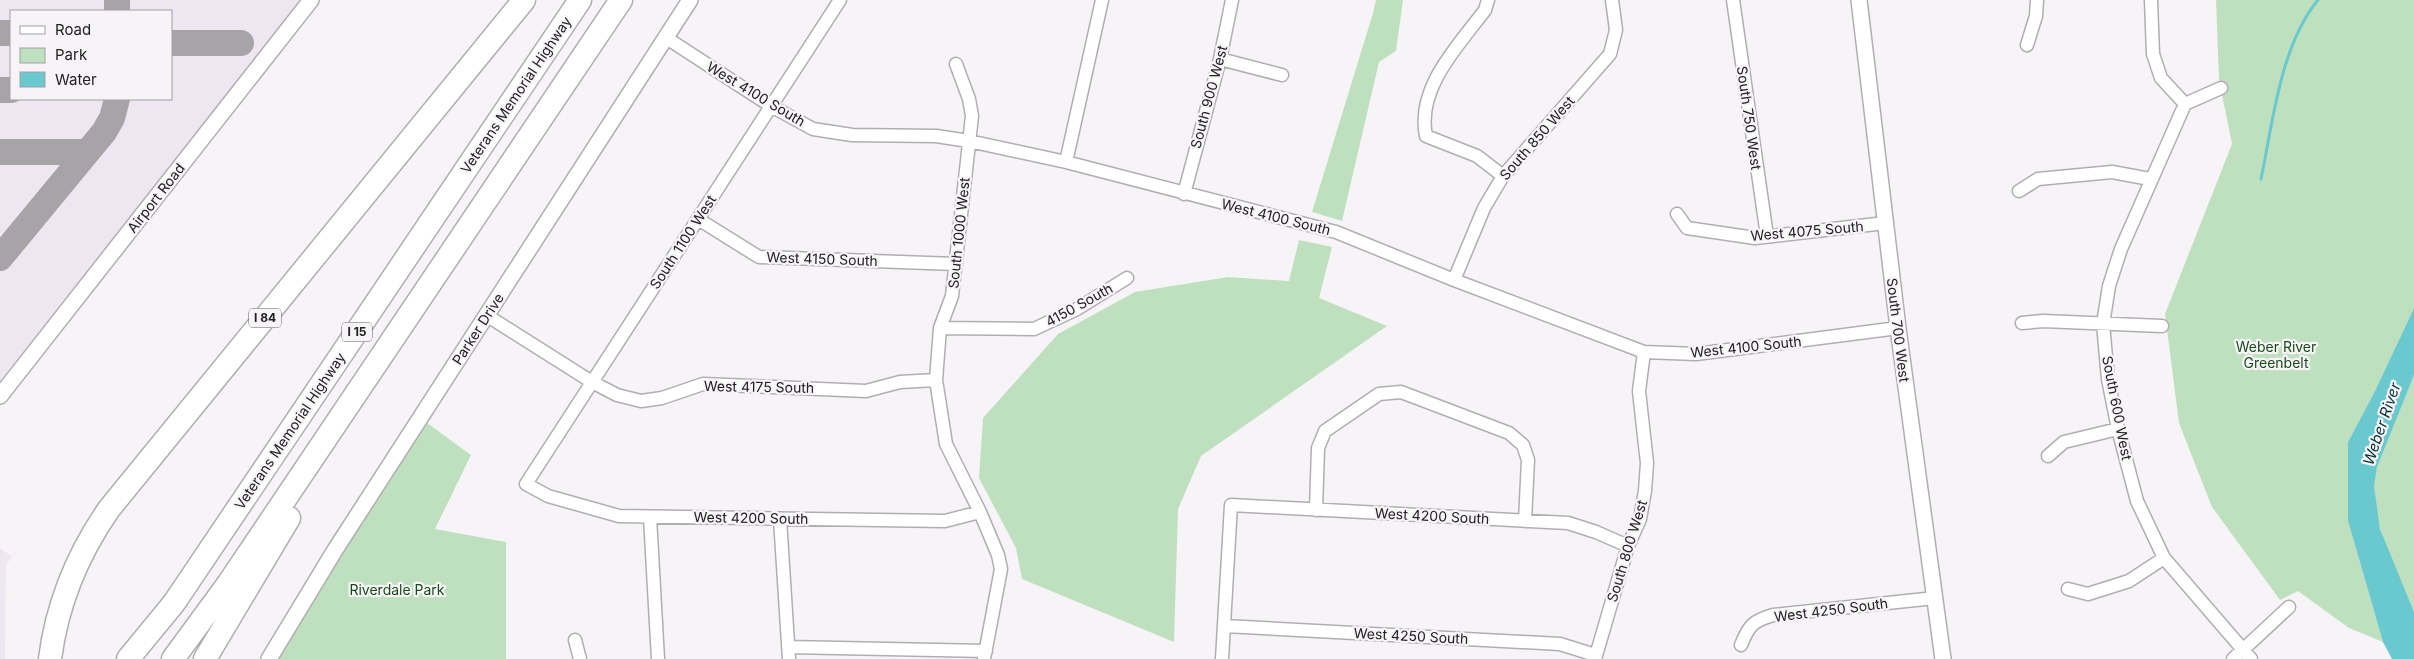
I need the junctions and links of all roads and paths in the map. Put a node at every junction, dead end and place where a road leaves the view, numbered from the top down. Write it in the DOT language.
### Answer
graph roads {
  1 [pos="311,0"];
  2 [pos="524,0"];
  3 [pos="580,0"];
  4 [pos="621,0"];
  5 [pos="690,0"];
  6 [pos="840,0"];
  7 [pos="1102,0"];
  8 [pos="1232,0"];
  9 [pos="1488,0"];
  10 [pos="1612,0"];
  11 [pos="1733,0"];
  12 [pos="1860,0"];
  13 [pos="2037,0"];
  14 [pos="2151,0"];
  15 [pos="665,37"];
  16 [pos="2028,45"];
  17 [pos="1220,59"];
  18 [pos="956,64"];
  19 [pos="1282,75"];
  20 [pos="2221,88"];
  21 [pos="2185,104"];
  22 [pos="771,106"];
  23 [pos="970,141"];
  24 [pos="1066,162"];
  25 [pos="1502,176"];
  26 [pos="2150,179"];
  27 [pos="2019,191"];
  28 [pos="1184,194"];
  29 [pos="1677,214"];
  30 [pos="698,220"];
  31 [pos="1885,223"];
  32 [pos="1767,236"];
  33 [pos="956,264"];
  34 [pos="1127,278"];
  35 [pos="1454,280"];
  36 [pos="422,296"];
  37 [pos="486,315"];
  38 [pos="2022,323"];
  39 [pos="2103,324"];
  40 [pos="2162,326"];
  41 [pos="940,328"];
  42 [pos="1898,328"];
  43 [pos="1644,352"];
  44 [pos="936,380"];
  45 [pos="592,382"];
  46 [pos="0,396"];
  47 [pos="2118,429"];
  48 [pos="2048,456"];
  49 [pos="526,484"];
  50 [pos="1316,510"];
  51 [pos="980,512"];
  52 [pos="650,517"];
  53 [pos="780,518"];
  54 [pos="1525,521"];
  55 [pos="1628,546"];
  56 [pos="2164,558"];
  57 [pos="2068,589"];
  58 [pos="1935,598"];
  59 [pos="2289,607"];
  60 [pos="1225,626"];
  61 [pos="575,640"];
  62 [pos="1741,645"];
  63 [pos="788,653"];
  64 [pos="2247,654"];
  65 [pos="985,655"];
  66 [pos="1595,657"];
  67 [pos="50,659"];
  68 [pos="128,659"];
  69 [pos="174,659"];
  70 [pos="205,659"];
  71 [pos="268,659"];
  72 [pos="580,659"];
  73 [pos="658,659"];
  74 [pos="1222,659"];
  75 [pos="1944,659"];
  76 [pos="2233,659"];
  1 -- 46 [label="street, Airport Road"];
  2 -- 67 [label="highway, I 84"];
  3 -- 68 [label="highway, Veterans Memorial Highway / I 15"];
  4 -- 36 [label="highway, I 15"];
  5 -- 15 [label="street, Parker Drive"];
  6 -- 22 [label="street, South 1100 West"];
  7 -- 24 [label="street"];
  8 -- 17 [label="street, South 900 West"];
  9 -- 25 [label="street"];
  10 -- 25 [label="street, South 850 West"];
  11 -- 32 [label="street, South 750 West"];
  12 -- 31 [label="street, South 700 West"];
  13 -- 16 [label="street"];
  14 -- 21 [label="street"];
  15 -- 22 [label="street, West 4100 South"];
  15 -- 37 [label="street, Parker Drive"];
  17 -- 19 [label="street"];
  17 -- 28 [label="street, South 900 West"];
  18 -- 23 [label="street, South 1000 West"];
  20 -- 21 [label="street"];
  21 -- 26 [label="street, South 600 West"];
  22 -- 23 [label="street, West 4100 South"];
  22 -- 30 [label="street, South 1100 West"];
  23 -- 24 [label="street, West 4100 South"];
  23 -- 33 [label="street, South 1000 West"];
  24 -- 28 [label="street, West 4100 South"];
  25 -- 35 [label="street, South 850 West"];
  26 -- 27 [label="street"];
  26 -- 39 [label="street, South 600 West"];
  28 -- 35 [label="street, West 4100 South"];
  29 -- 32 [label="street, West 4075 South"];
  30 -- 33 [label="street, West 4150 South"];
  30 -- 45 [label="street, South 1100 West"];
  31 -- 32 [label="street, West 4075 South"];
  31 -- 42 [label="street, South 700 West"];
  33 -- 41 [label="street, South 1000 West"];
  34 -- 41 [label="street, 4150 South"];
  35 -- 43 [label="street, West 4100 South"];
  36 -- 69 [label="highway, I 15"];
  36 -- 70 [label="highway"];
  37 -- 45 [label="street, West 4175 South"];
  37 -- 71 [label="street, Parker Drive"];
  38 -- 39 [label="street"];
  39 -- 40 [label="street"];
  39 -- 47 [label="street, South 600 West"];
  41 -- 44 [label="street, South 1000 West"];
  42 -- 43 [label="street, West 4100 South"];
  42 -- 58 [label="street, South 700 West"];
  43 -- 55 [label="street, South 800 West"];
  44 -- 45 [label="street, West 4175 South"];
  44 -- 51 [label="street, South 1000 West"];
  45 -- 49 [label="street, South 1100 West"];
  47 -- 48 [label="street"];
  47 -- 56 [label="street, South 600 West"];
  49 -- 52 [label="street, West 4200 South"];
  50 -- 54 [label="street, West 4200 South"];
  50 -- 54 [label="street"];
  50 -- 60 [label="street, West 4200 South"];
  51 -- 53 [label="street, West 4200 South"];
  51 -- 65 [label="street, South 1000 West"];
  52 -- 53 [label="street, West 4200 South"];
  52 -- 73 [label="street"];
  53 -- 63 [label="street"];
  54 -- 55 [label="street, West 4200 South"];
  55 -- 66 [label="street, South 800 West"];
  56 -- 57 [label="street"];
  56 -- 64 [label="street, South 600 West"];
  58 -- 62 [label="street, West 4250 South"];
  58 -- 75 [label="street, South 700 West"];
  59 -- 64 [label="street"];
  60 -- 66 [label="street, West 4250 South"];
  60 -- 74 [label="street"];
  61 -- 72 [label="street"];
  63 -- 65 [label="street"];
  64 -- 76 [label="street"];
}
